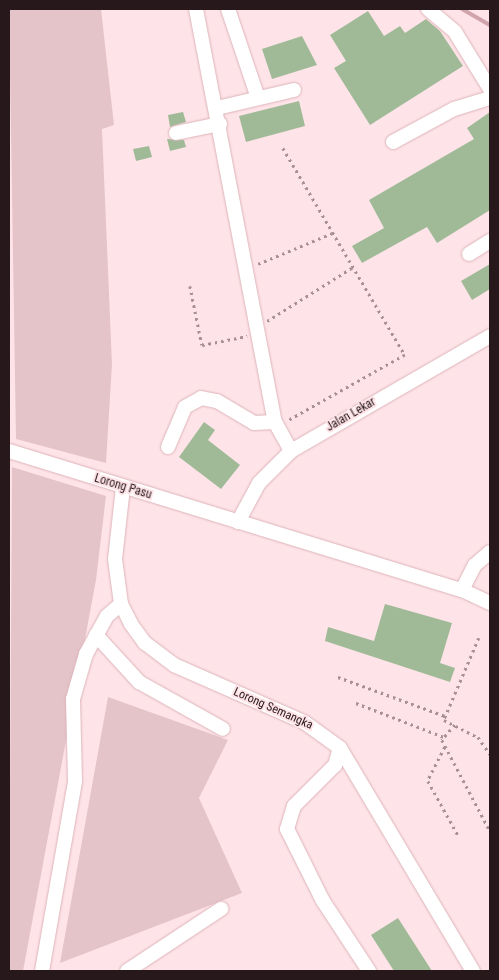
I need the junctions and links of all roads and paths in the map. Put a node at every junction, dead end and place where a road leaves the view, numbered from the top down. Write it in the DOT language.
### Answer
graph roads {
  1 [pos="196,9"];
  2 [pos="228,9"];
  3 [pos="428,9"];
  4 [pos="488,81"];
  5 [pos="294,90"];
  6 [pos="258,98"];
  7 [pos="490,98"];
  8 [pos="217,108"];
  9 [pos="220,124"];
  10 [pos="176,133"];
  11 [pos="393,142"];
  12 [pos="283,148"];
  13 [pos="333,233"];
  14 [pos="490,241"];
  15 [pos="469,254"];
  16 [pos="353,268"];
  17 [pos="246,270"];
  18 [pos="190,286"];
  19 [pos="258,330"];
  20 [pos="490,336"];
  21 [pos="276,422"];
  22 [pos="168,447"];
  23 [pos="9,451"];
  24 [pos="291,451"];
  25 [pos="123,487"];
  26 [pos="238,522"];
  27 [pos="490,552"];
  28 [pos="462,590"];
  29 [pos="490,603"];
  30 [pos="121,604"];
  31 [pos="96,635"];
  32 [pos="479,638"];
  33 [pos="338,677"];
  34 [pos="356,703"];
  35 [pos="445,716"];
  36 [pos="455,725"];
  37 [pos="223,729"];
  38 [pos="444,737"];
  39 [pos="445,747"];
  40 [pos="340,748"];
  41 [pos="490,754"];
  42 [pos="490,832"];
  43 [pos="459,837"];
  44 [pos="221,909"];
  45 [pos="42,971"];
  46 [pos="126,971"];
  47 [pos="369,971"];
  48 [pos="473,971"];
  1 -- 8 [label="street"];
  2 -- 6 [label="street"];
  3 -- 4 [label="street"];
  5 -- 6 [label="street"];
  6 -- 8 [label="street"];
  7 -- 11 [label="street"];
  8 -- 9 [label="street"];
  9 -- 10 [label="street"];
  9 -- 17 [label="street"];
  12 -- 13 [label="path"];
  13 -- 16 [label="path"];
  13 -- 17 [label="path"];
  14 -- 15 [label="street"];
  16 -- 19 [label="path"];
  16 -- 21 [label="path"];
  17 -- 19 [label="street"];
  18 -- 19 [label="path"];
  19 -- 21 [label="street"];
  20 -- 24 [label="street, Jalan Lekar"];
  21 -- 22 [label="street"];
  21 -- 24 [label="street"];
  23 -- 25 [label="street, Lorong Pasu"];
  24 -- 26 [label="street, Jalan Lekar"];
  25 -- 26 [label="street, Lorong Pasu"];
  25 -- 30 [label="street, Lorong Semangka"];
  26 -- 28 [label="street"];
  27 -- 28 [label="street"];
  28 -- 29 [label="street"];
  30 -- 31 [label="street"];
  30 -- 40 [label="street, Lorong Semangka"];
  31 -- 37 [label="street"];
  31 -- 45 [label="street"];
  32 -- 35 [label="path"];
  33 -- 35 [label="path"];
  34 -- 38 [label="path"];
  35 -- 36 [label="path"];
  36 -- 38 [label="path"];
  36 -- 41 [label="path"];
  38 -- 39 [label="path"];
  39 -- 42 [label="path"];
  39 -- 43 [label="path"];
  40 -- 47 [label="street"];
  40 -- 48 [label="street, Lorong Semangka"];
  44 -- 46 [label="street"];
}
